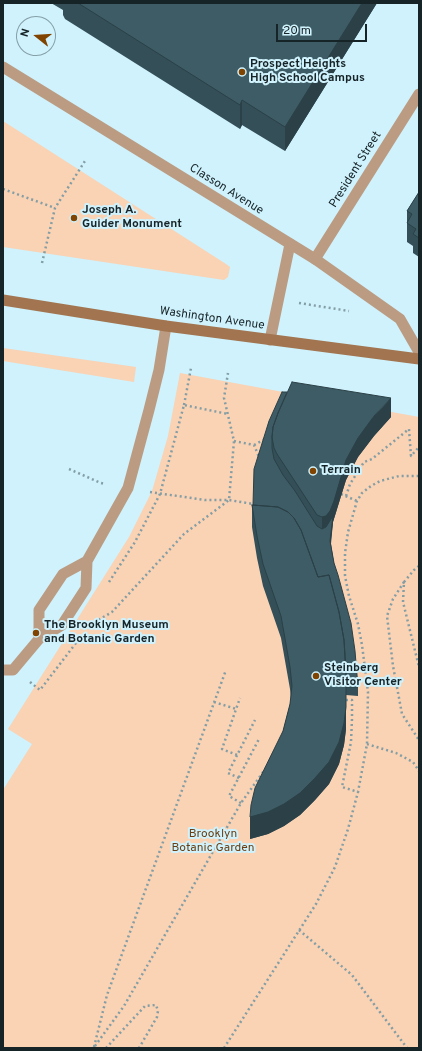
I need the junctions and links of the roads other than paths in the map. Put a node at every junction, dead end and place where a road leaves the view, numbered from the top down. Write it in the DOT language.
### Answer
graph roads {
  1 [pos="3,67"];
  2 [pos="419,94"];
  3 [pos="290,244"];
  4 [pos="315,259"];
  5 [pos="3,300"];
  6 [pos="166,326"];
  7 [pos="270,340"];
  8 [pos="419,352"];
  9 [pos="419,359"];
  10 [pos="87,561"];
  11 [pos="39,639"];
  12 [pos="8,670"];
  1 -- 3 [label="street, Classon Avenue"];
  2 -- 4 [label="street, President Street"];
  3 -- 4 [label="street, Classon Avenue"];
  3 -- 7 [label="street"];
  4 -- 8 [label="street, Classon Avenue"];
  5 -- 6 [label="main road, Washington Avenue"];
  6 -- 7 [label="main road, Washington Avenue"];
  6 -- 10 [label="street"];
  7 -- 9 [label="main road, Washington Avenue"];
  10 -- 11 [label="street"];
  10 -- 11 [label="street"];
  11 -- 12 [label="street"];
}
